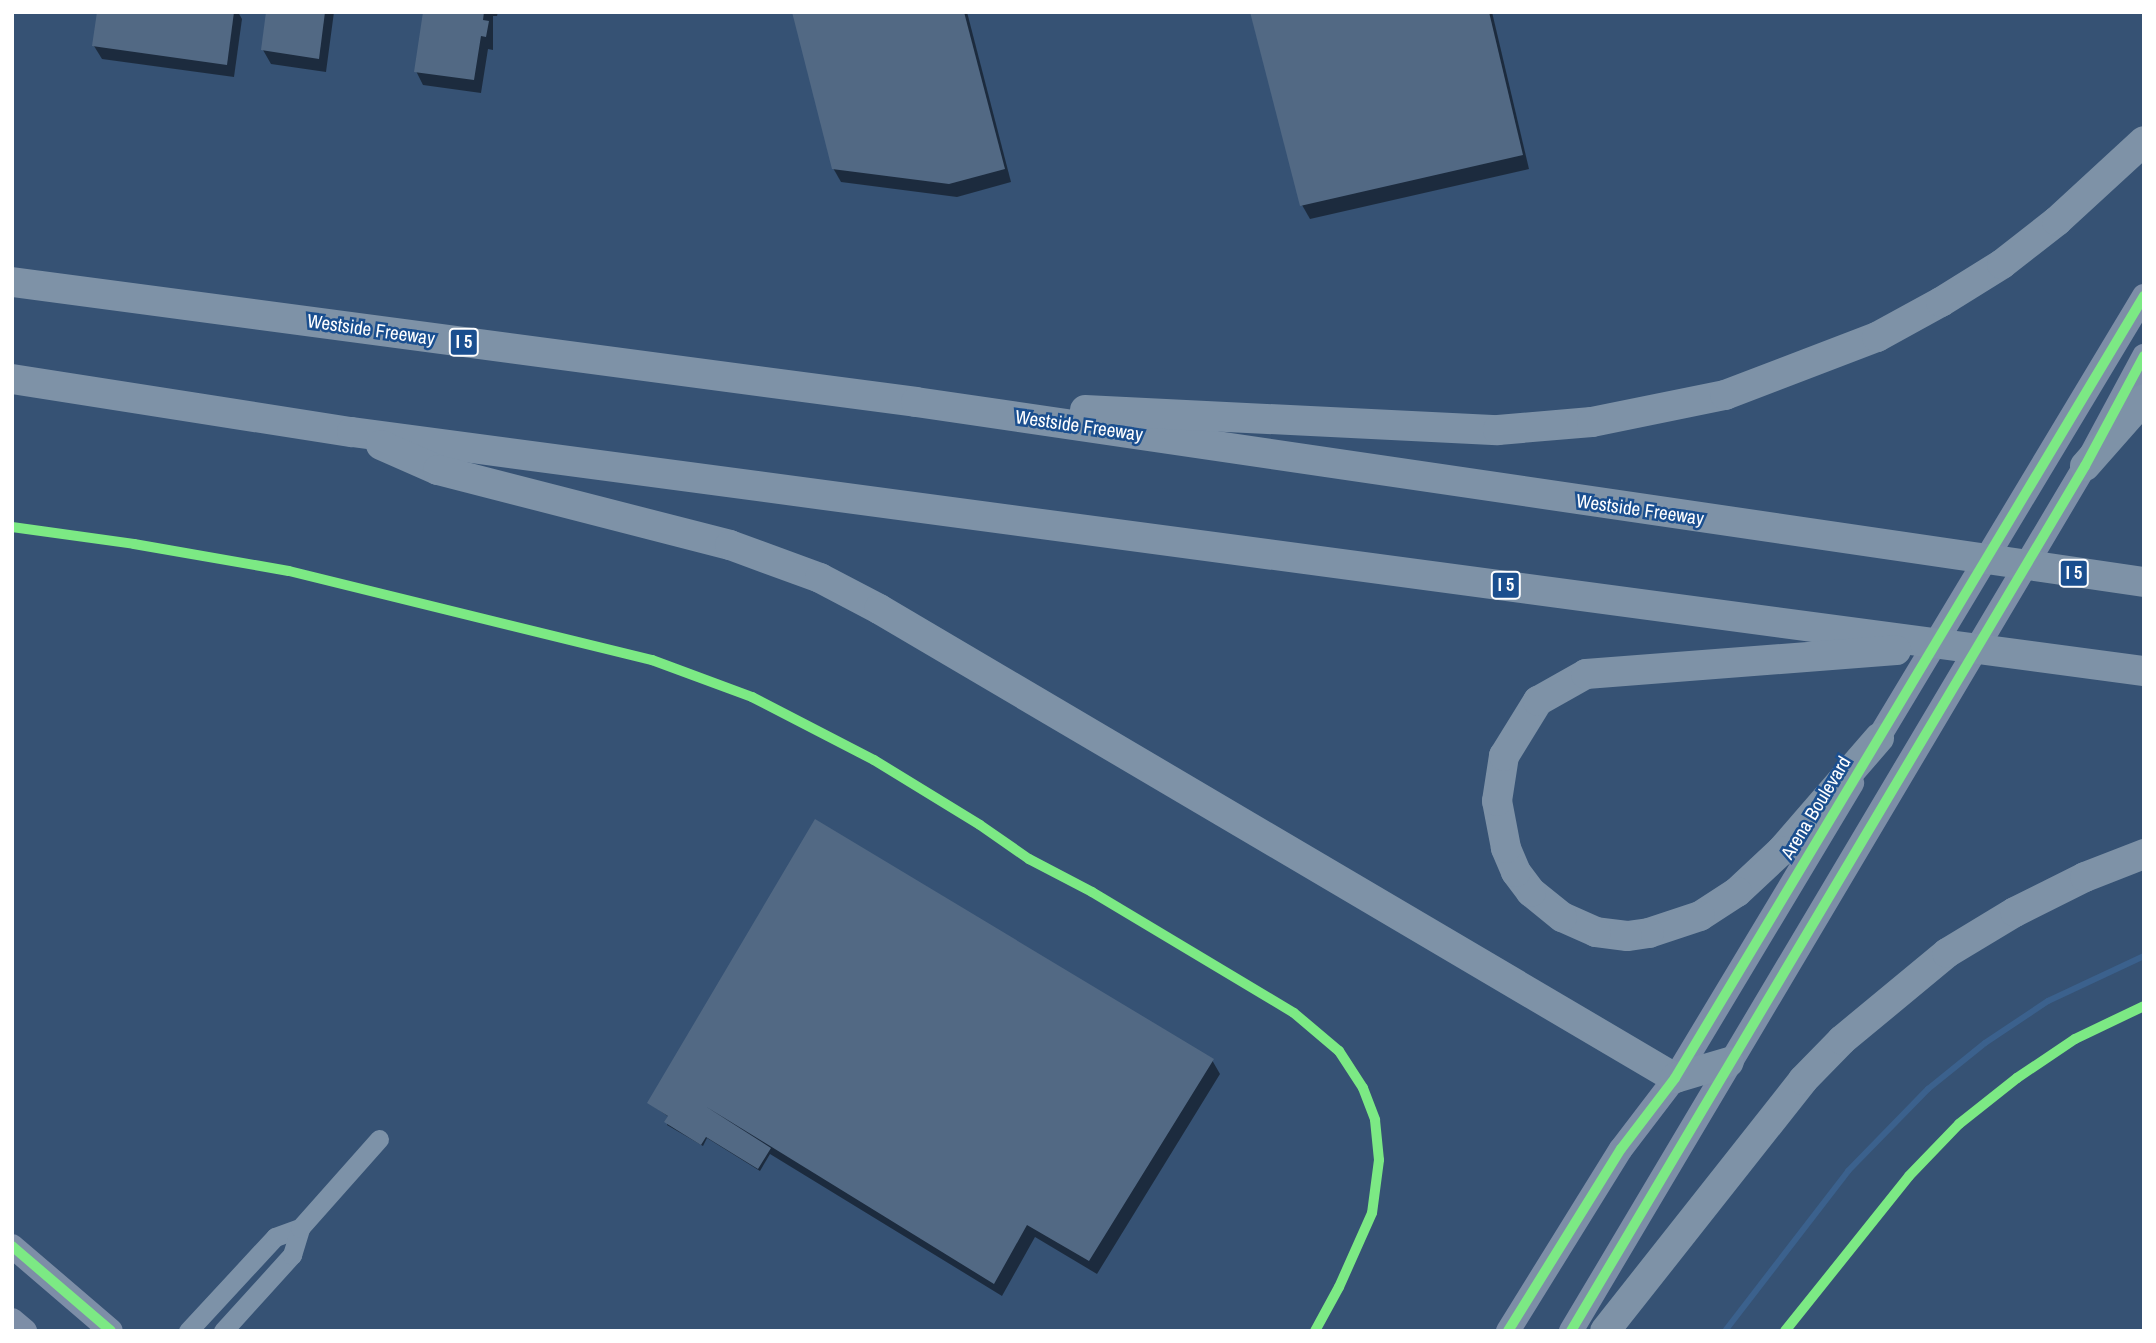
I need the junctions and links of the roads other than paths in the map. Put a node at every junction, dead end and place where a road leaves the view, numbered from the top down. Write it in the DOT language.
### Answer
graph roads {
  1 [pos="2144,141"];
  2 [pos="12,282"];
  3 [pos="2144,296"];
  4 [pos="2144,356"];
  5 [pos="12,380"];
  6 [pos="2144,399"];
  7 [pos="916,402"];
  8 [pos="352,432"];
  9 [pos="2085,466"];
  10 [pos="2004,564"];
  11 [pos="2144,564"];
  12 [pos="2144,582"];
  13 [pos="1955,646"];
  14 [pos="2144,671"];
  15 [pos="1879,738"];
  16 [pos="2144,855"];
  17 [pos="1729,1062"];
  18 [pos="1675,1077"];
  19 [pos="379,1139"];
  20 [pos="300,1228"];
  21 [pos="12,1246"];
  22 [pos="12,1320"];
  23 [pos="25,1331"];
  24 [pos="111,1331"];
  25 [pos="188,1331"];
  26 [pos="223,1331"];
  27 [pos="1508,1331"];
  28 [pos="1571,1331"];
  29 [pos="1605,1331"];
  1 -- 7 [label="highway"];
  2 -- 7 [label="highway, Westside Freeway / I 5"];
  3 -- 15 [label="main road, Arena Boulevard"];
  4 -- 9 [label="main road"];
  5 -- 8 [label="highway, I 5"];
  6 -- 9 [label="highway"];
  7 -- 10 [label="highway, Westside Freeway / I 5"];
  8 -- 13 [label="highway, I 5"];
  8 -- 18 [label="highway"];
  9 -- 17 [label="main road"];
  10 -- 11 [label="highway"];
  10 -- 12 [label="highway, Westside Freeway / I 5"];
  13 -- 14 [label="highway, I 5"];
  13 -- 15 [label="highway"];
  15 -- 18 [label="main road, Arena Boulevard"];
  16 -- 29 [label="highway"];
  17 -- 18 [label="highway"];
  17 -- 28 [label="main road"];
  18 -- 27 [label="main road, Arena Boulevard"];
  19 -- 20 [label="street"];
  20 -- 25 [label="street"];
  20 -- 26 [label="street"];
  21 -- 24 [label="main road"];
  22 -- 23 [label="main road"];
}
